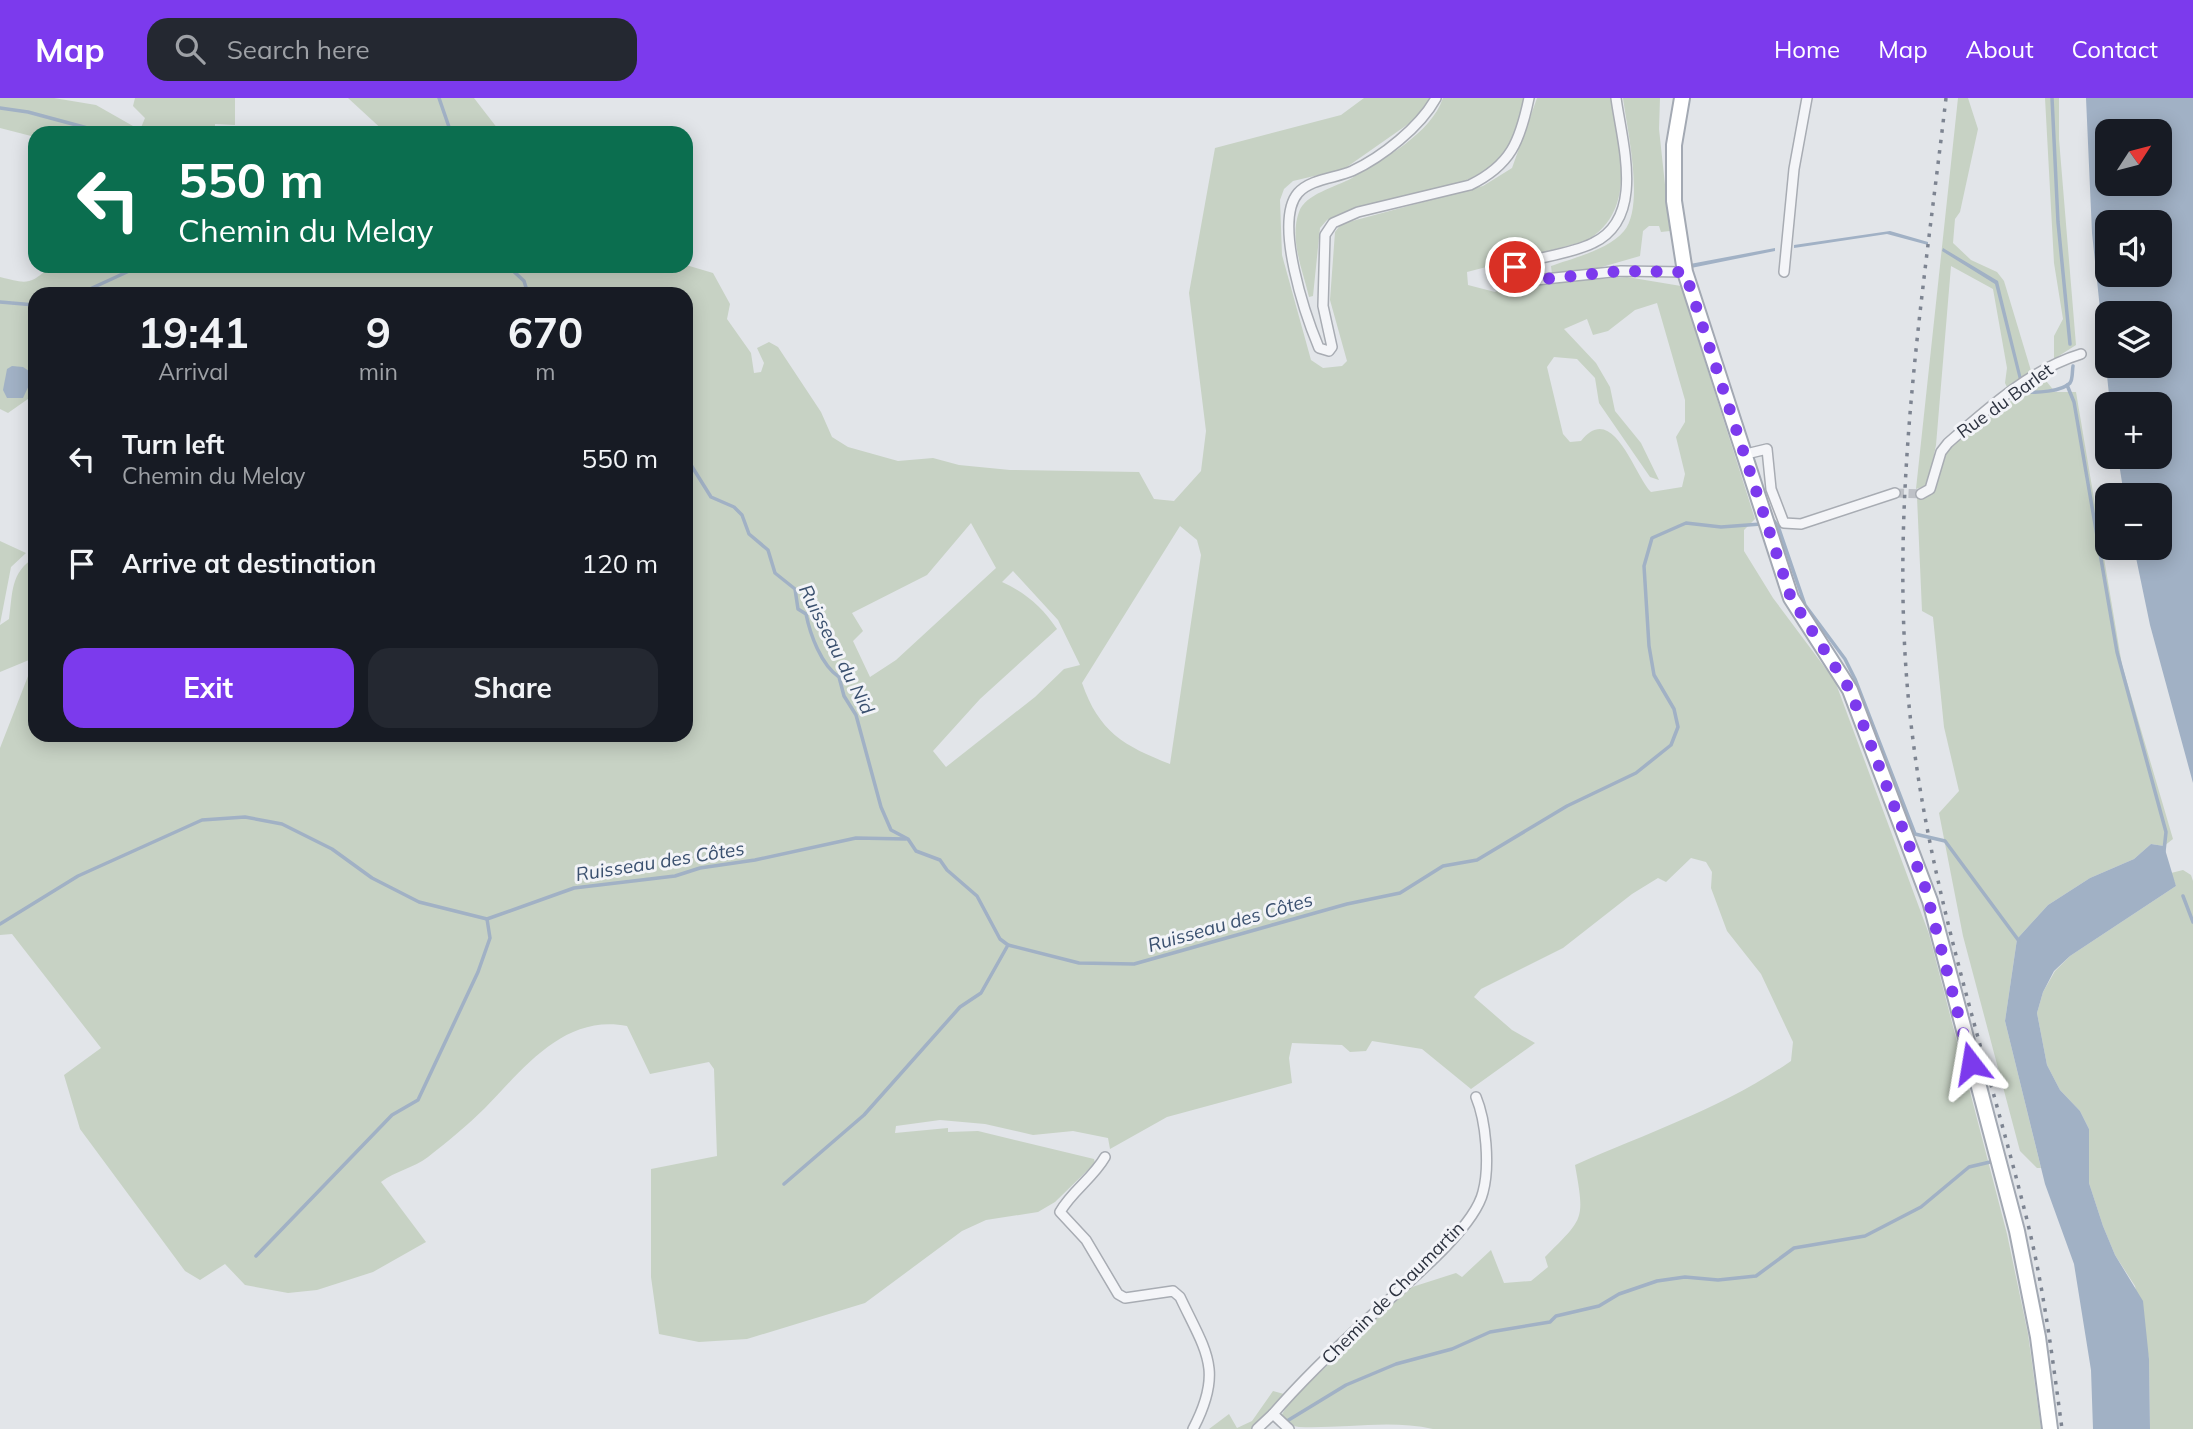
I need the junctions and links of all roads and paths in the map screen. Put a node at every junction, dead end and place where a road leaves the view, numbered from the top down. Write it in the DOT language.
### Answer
graph roads {
  1 [pos="1436,98"];
  2 [pos="1529,98"];
  3 [pos="1616,98"];
  4 [pos="1682,98"];
  5 [pos="1807,98"];
  6 [pos="1685,272"];
  7 [pos="1784,272"];
  8 [pos="2081,354"];
  9 [pos="1742,455"];
  10 [pos="1895,493"];
  11 [pos="1921,494"];
  12 [pos="1476,1097"];
  13 [pos="1105,1157"];
  14 [pos="1273,1414"];
  15 [pos="1193,1429"];
  16 [pos="1257,1429"];
  17 [pos="1289,1429"];
  18 [pos="2050,1429"];
  1 -- 2 [label="street"];
  3 -- 6 [label="street"];
  4 -- 6 [label="main road"];
  5 -- 7 [label="street"];
  6 -- 9 [label="main road"];
  8 -- 11 [label="street, Rue du Barlet"];
  9 -- 10 [label="street"];
  9 -- 18 [label="main road"];
  12 -- 14 [label="street, Chemin de Chaumartin"];
  13 -- 15 [label="street"];
  14 -- 16 [label="street, Chemin de Chaumartin"];
  14 -- 17 [label="street"];
}
